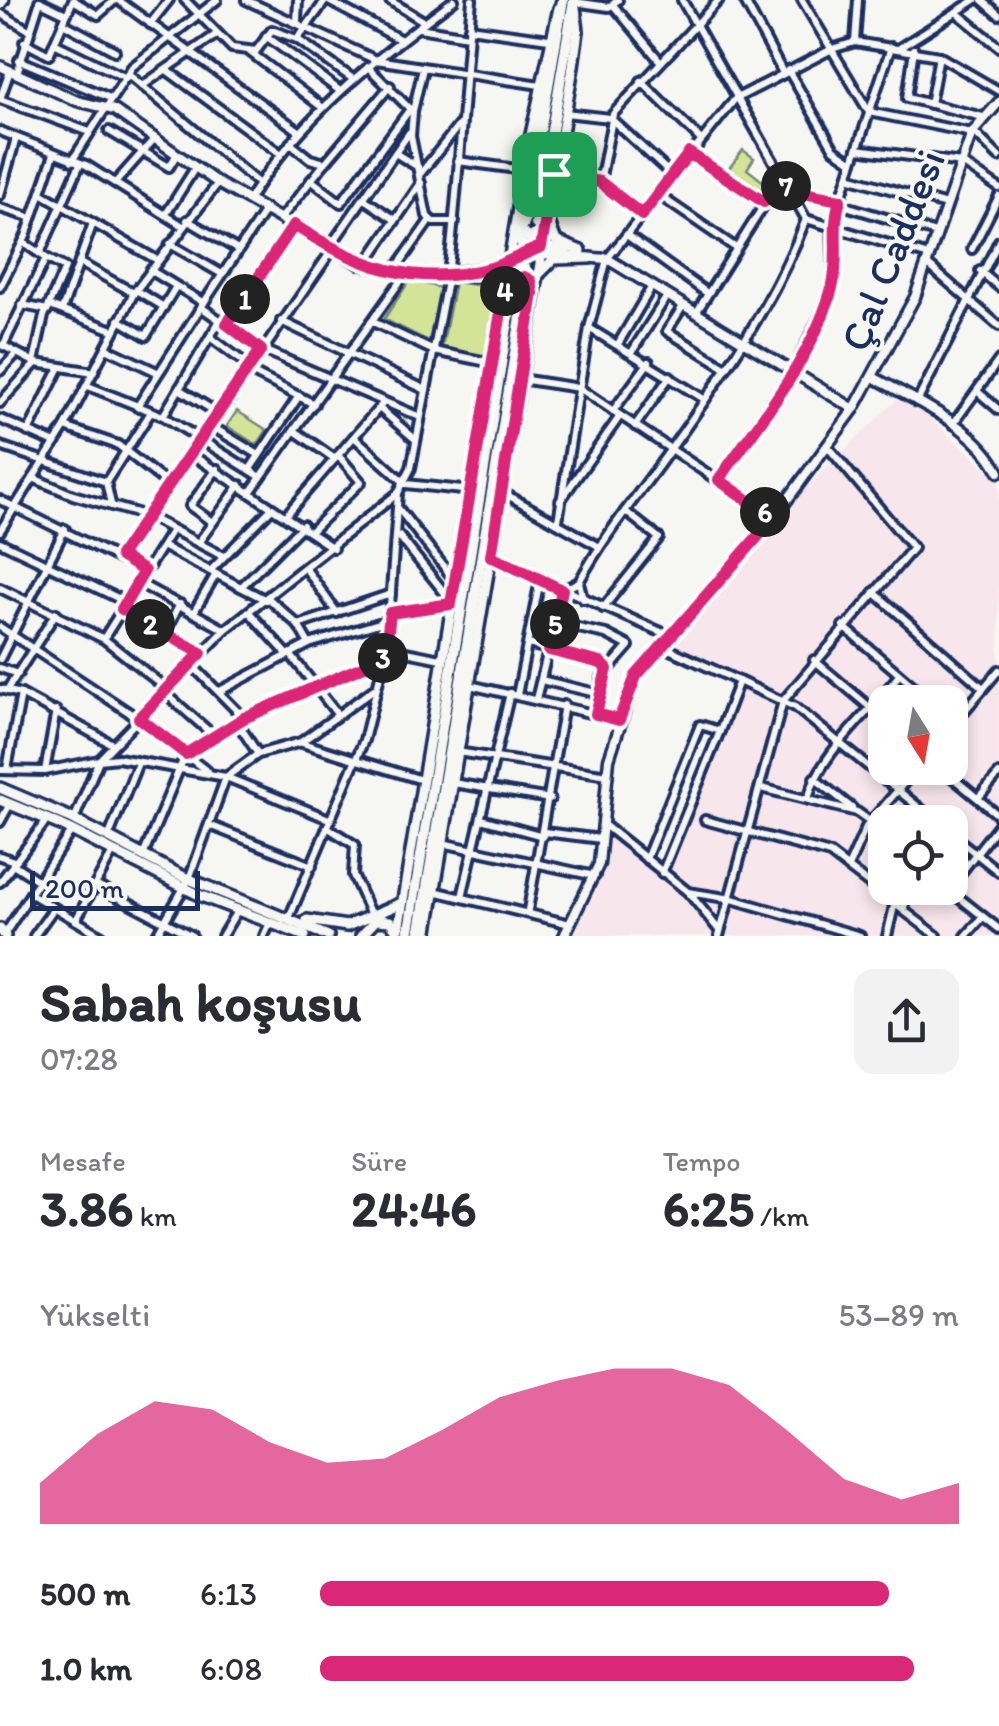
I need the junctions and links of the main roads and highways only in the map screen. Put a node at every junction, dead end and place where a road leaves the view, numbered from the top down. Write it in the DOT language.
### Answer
graph roads {
  1 [pos="568,0"];
  2 [pos="548,207"];
  3 [pos="527,226"];
  4 [pos="535,252"];
  5 [pos="511,265"];
  6 [pos="493,275"];
  7 [pos="524,288"];
  8 [pos="0,788"];
  9 [pos="5,802"];
  10 [pos="72,825"];
  11 [pos="186,884"];
  12 [pos="402,903"];
  13 [pos="289,918"];
  14 [pos="401,934"];
  15 [pos="302,935"];
  16 [pos="328,936"];
  17 [pos="361,936"];
  18 [pos="419,936"];
  19 [pos="427,936"];
  1 -- 2 [label="main road"];
  1 -- 3 [label="main road"];
  1 -- 3 [label="main road"];
  2 -- 3 [label="main road"];
  2 -- 7 [label="main road"];
  3 -- 4 [label="main road"];
  3 -- 4 [label="main road"];
  3 -- 5 [label="main road"];
  4 -- 7 [label="main road"];
  5 -- 7 [label="main road"];
  5 -- 7 [label="main road"];
  6 -- 7 [label="main road"];
  7 -- 12 [label="main road"];
  7 -- 14 [label="main road"];
  7 -- 18 [label="main road"];
  7 -- 19 [label="main road"];
  8 -- 10 [label="main road"];
  9 -- 10 [label="main road"];
  10 -- 11 [label="main road"];
  10 -- 11 [label="main road"];
  11 -- 13 [label="main road"];
  11 -- 15 [label="main road"];
  12 -- 13 [label="main road"];
  12 -- 14 [label="main road"];
  13 -- 16 [label="main road"];
  14 -- 17 [label="main road"];
}
